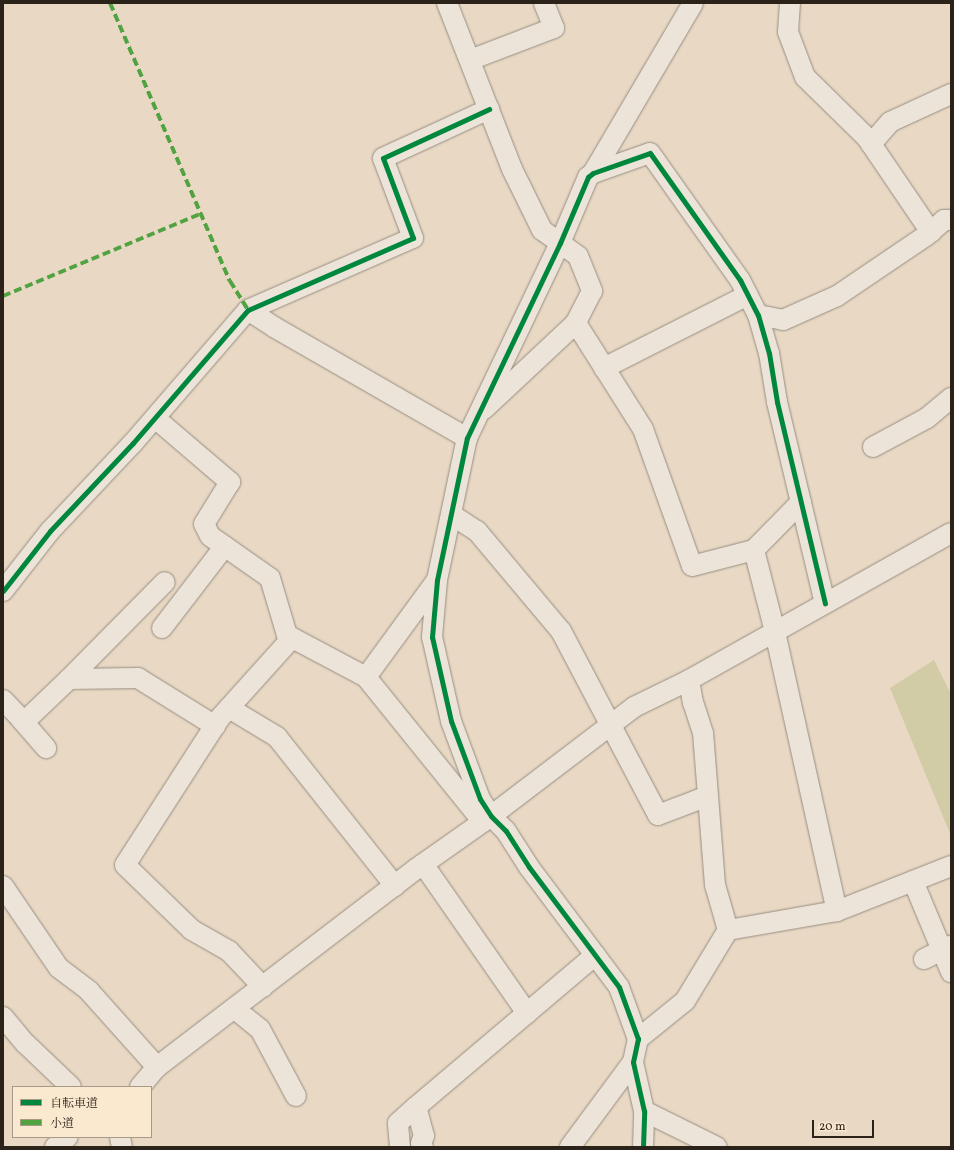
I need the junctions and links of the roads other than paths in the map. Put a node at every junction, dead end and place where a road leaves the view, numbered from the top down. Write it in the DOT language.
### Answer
graph roads {
  1 [pos="447,3"];
  2 [pos="544,3"];
  3 [pos="693,3"];
  4 [pos="790,3"];
  5 [pos="470,60"];
  6 [pos="951,94"];
  7 [pos="488,109"];
  8 [pos="871,144"];
  9 [pos="593,173"];
  10 [pos="951,220"];
  11 [pos="931,232"];
  12 [pos="560,242"];
  13 [pos="748,295"];
  14 [pos="248,310"];
  15 [pos="758,315"];
  16 [pos="576,323"];
  17 [pos="604,368"];
  18 [pos="951,398"];
  19 [pos="479,414"];
  20 [pos="155,418"];
  21 [pos="467,438"];
  22 [pos="873,447"];
  23 [pos="801,502"];
  24 [pos="452,516"];
  25 [pos="951,533"];
  26 [pos="225,546"];
  27 [pos="754,550"];
  28 [pos="437,580"];
  29 [pos="165,582"];
  30 [pos="3,591"];
  31 [pos="825,604"];
  32 [pos="162,628"];
  33 [pos="775,632"];
  34 [pos="292,638"];
  35 [pos="366,677"];
  36 [pos="69,679"];
  37 [pos="689,680"];
  38 [pos="3,700"];
  39 [pos="229,708"];
  40 [pos="20,718"];
  41 [pos="215,726"];
  42 [pos="609,726"];
  43 [pos="46,748"];
  44 [pos="708,796"];
  45 [pos="487,819"];
  46 [pos="424,864"];
  47 [pos="951,866"];
  48 [pos="913,881"];
  49 [pos="3,886"];
  50 [pos="395,886"];
  51 [pos="837,911"];
  52 [pos="728,930"];
  53 [pos="946,948"];
  54 [pos="595,955"];
  55 [pos="924,959"];
  56 [pos="951,972"];
  57 [pos="263,987"];
  58 [pos="235,1009"];
  59 [pos="526,1013"];
  60 [pos="3,1017"];
  61 [pos="638,1039"];
  62 [pos="633,1062"];
  63 [pos="157,1068"];
  64 [pos="70,1086"];
  65 [pos="141,1086"];
  66 [pos="296,1096"];
  67 [pos="416,1107"];
  68 [pos="644,1111"];
  69 [pos="67,1138"];
  70 [pos="55,1147"];
  71 [pos="400,1147"];
  72 [pos="423,1147"];
  73 [pos="570,1147"];
  74 [pos="643,1147"];
  75 [pos="717,1147"];
  1 -- 5 [label="street"];
  2 -- 5 [label="street"];
  3 -- 9 [label="street"];
  4 -- 8 [label="street"];
  5 -- 7 [label="street"];
  6 -- 8 [label="street"];
  7 -- 12 [label="street"];
  7 -- 14 [label="street"];
  8 -- 11 [label="street"];
  9 -- 12 [label="street"];
  9 -- 13 [label="street"];
  10 -- 11 [label="street"];
  11 -- 15 [label="street"];
  12 -- 16 [label="street"];
  12 -- 19 [label="street"];
  13 -- 15 [label="street"];
  13 -- 17 [label="street"];
  14 -- 20 [label="street"];
  14 -- 21 [label="street"];
  15 -- 23 [label="street"];
  16 -- 17 [label="street"];
  16 -- 19 [label="street"];
  17 -- 27 [label="street"];
  18 -- 22 [label="street"];
  19 -- 21 [label="street"];
  20 -- 26 [label="street"];
  20 -- 30 [label="street"];
  21 -- 24 [label="street"];
  23 -- 27 [label="street"];
  23 -- 31 [label="street"];
  24 -- 28 [label="street"];
  24 -- 42 [label="street"];
  25 -- 31 [label="street"];
  26 -- 32 [label="street"];
  26 -- 34 [label="street"];
  27 -- 33 [label="street"];
  28 -- 35 [label="street"];
  28 -- 45 [label="street"];
  29 -- 36 [label="street"];
  31 -- 33 [label="street"];
  33 -- 37 [label="street"];
  33 -- 51 [label="street"];
  34 -- 35 [label="street"];
  34 -- 39 [label="street"];
  35 -- 45 [label="street"];
  36 -- 40 [label="street"];
  36 -- 41 [label="street"];
  37 -- 42 [label="street"];
  37 -- 44 [label="street"];
  38 -- 40 [label="street"];
  39 -- 41 [label="street"];
  39 -- 50 [label="street"];
  40 -- 43 [label="street"];
  41 -- 57 [label="street"];
  42 -- 44 [label="street"];
  42 -- 45 [label="street"];
  44 -- 52 [label="street"];
  45 -- 46 [label="street"];
  45 -- 54 [label="street"];
  46 -- 50 [label="street"];
  46 -- 59 [label="street"];
  47 -- 48 [label="street"];
  48 -- 51 [label="street"];
  48 -- 53 [label="street"];
  49 -- 63 [label="street"];
  50 -- 57 [label="street"];
  51 -- 52 [label="street"];
  52 -- 61 [label="street"];
  53 -- 55 [label="street"];
  53 -- 56 [label="street"];
  54 -- 59 [label="street"];
  54 -- 61 [label="street"];
  57 -- 58 [label="street"];
  58 -- 63 [label="street"];
  58 -- 66 [label="street"];
  59 -- 67 [label="street"];
  60 -- 64 [label="street"];
  61 -- 62 [label="street"];
  62 -- 68 [label="street"];
  62 -- 73 [label="street"];
  63 -- 65 [label="street"];
  67 -- 71 [label="street"];
  67 -- 72 [label="street"];
  68 -- 74 [label="street"];
  68 -- 75 [label="street"];
  69 -- 70 [label="street"];
}
